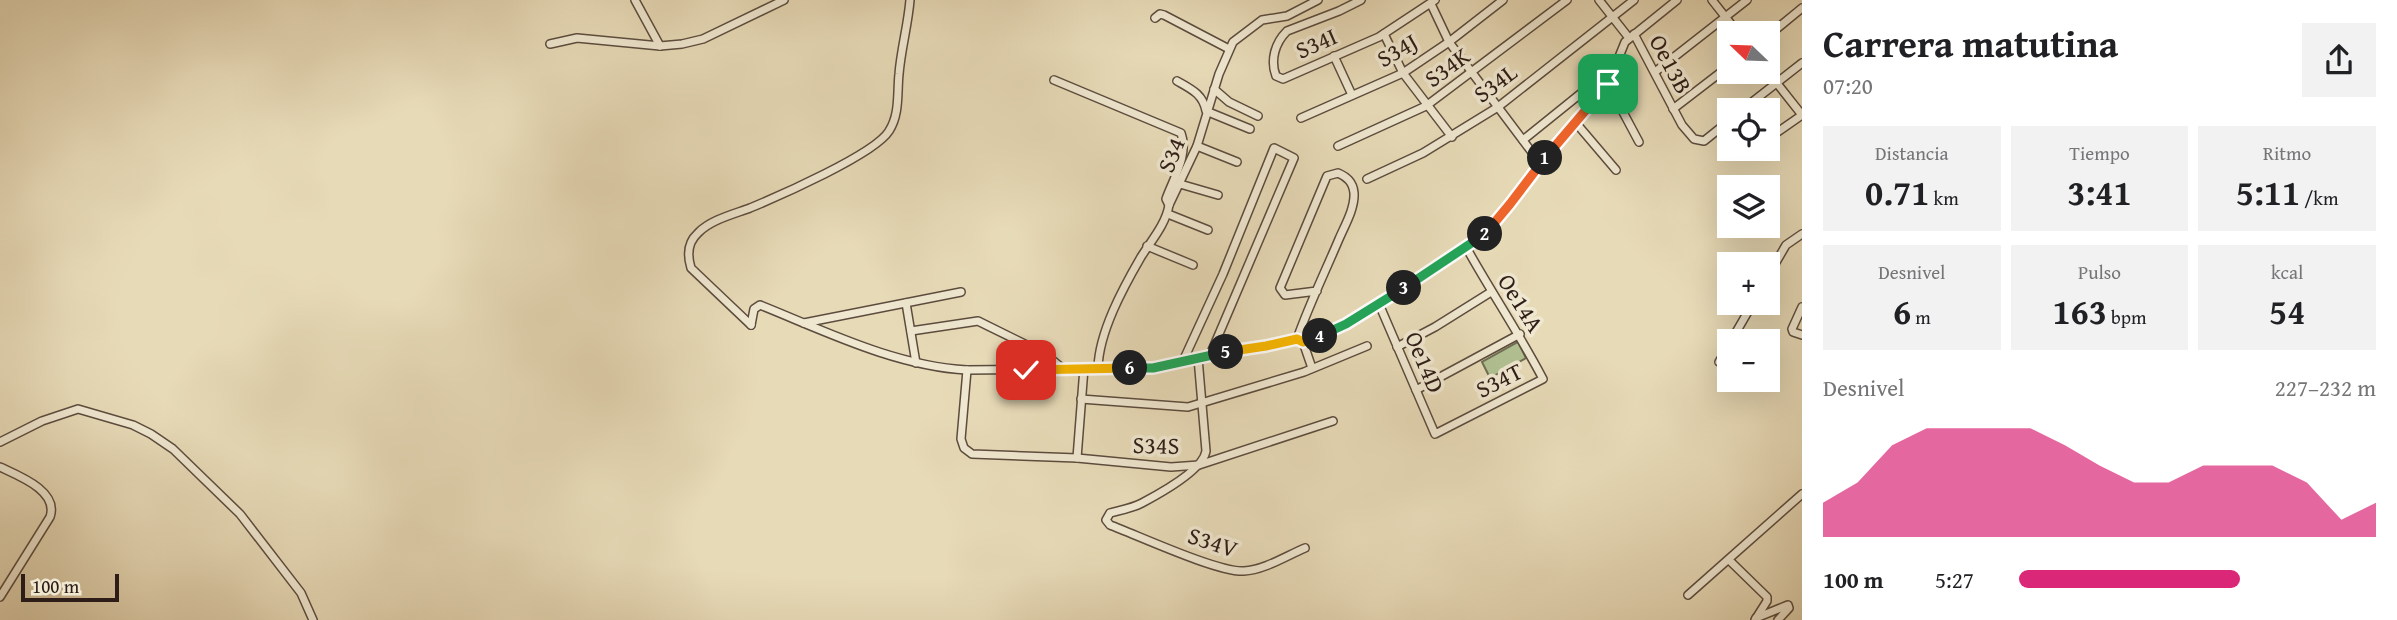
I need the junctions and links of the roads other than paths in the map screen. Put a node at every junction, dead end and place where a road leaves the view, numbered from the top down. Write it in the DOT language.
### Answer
graph roads {
  1 [pos="635,0"];
  2 [pos="784,0"];
  3 [pos="910,0"];
  4 [pos="1318,0"];
  5 [pos="1362,0"];
  6 [pos="1503,0"];
  7 [pos="1567,0"];
  8 [pos="1599,0"];
  9 [pos="1634,0"];
  10 [pos="1677,0"];
  11 [pos="1712,0"];
  12 [pos="1747,0"];
  13 [pos="1433,2"];
  14 [pos="1802,8"];
  15 [pos="1612,17"];
  16 [pos="1725,17"];
  17 [pos="1155,18"];
  18 [pos="1728,21"];
  19 [pos="1780,26"];
  20 [pos="1384,34"];
  21 [pos="1632,36"];
  22 [pos="1449,41"];
  23 [pos="550,44"];
  24 [pos="660,46"];
  25 [pos="1229,49"];
  26 [pos="1334,56"];
  27 [pos="1802,63"];
  28 [pos="1655,72"];
  29 [pos="1403,73"];
  30 [pos="1472,73"];
  31 [pos="1605,74"];
  32 [pos="1717,74"];
  33 [pos="1054,80"];
  34 [pos="1780,80"];
  35 [pos="1177,81"];
  36 [pos="1608,84"];
  37 [pos="1775,84"];
  38 [pos="1777,84"];
  39 [pos="1214,89"];
  40 [pos="1352,95"];
  41 [pos="1757,98"];
  42 [pos="1426,106"];
  43 [pos="1498,107"];
  44 [pos="1673,109"];
  45 [pos="1206,111"];
  46 [pos="1802,115"];
  47 [pos="1258,116"];
  48 [pos="1301,118"];
  49 [pos="1576,123"];
  50 [pos="1250,129"];
  51 [pos="1780,130"];
  52 [pos="1717,131"];
  53 [pos="1452,137"];
  54 [pos="1523,140"];
  55 [pos="1639,142"];
  56 [pos="1197,146"];
  57 [pos="1338,146"];
  58 [pos="1237,162"];
  59 [pos="1541,163"];
  60 [pos="1616,170"];
  61 [pos="1367,179"];
  62 [pos="1180,184"];
  63 [pos="1218,195"];
  64 [pos="1169,205"];
  65 [pos="1167,214"];
  66 [pos="1208,230"];
  67 [pos="1802,234"];
  68 [pos="1147,246"];
  69 [pos="1466,247"];
  70 [pos="1780,255"];
  71 [pos="1193,265"];
  72 [pos="1317,291"];
  73 [pos="961,292"];
  74 [pos="1491,292"];
  75 [pos="906,303"];
  76 [pos="1379,304"];
  77 [pos="1802,307"];
  78 [pos="804,323"];
  79 [pos="911,331"];
  80 [pos="1520,334"];
  81 [pos="1802,335"];
  82 [pos="1300,340"];
  83 [pos="1367,346"];
  84 [pos="1397,347"];
  85 [pos="1210,355"];
  86 [pos="1198,358"];
  87 [pos="1183,361"];
  88 [pos="916,363"];
  89 [pos="1062,368"];
  90 [pos="1084,368"];
  91 [pos="1098,368"];
  92 [pos="1312,368"];
  93 [pos="967,370"];
  94 [pos="1543,379"];
  95 [pos="1416,390"];
  96 [pos="1082,399"];
  97 [pos="1202,403"];
  98 [pos="1333,421"];
  99 [pos="1436,434"];
  100 [pos="0,442"];
  101 [pos="1077,458"];
  102 [pos="1199,465"];
  103 [pos="0,467"];
  104 [pos="1802,494"];
  105 [pos="1305,548"];
  106 [pos="1729,560"];
  107 [pos="1688,594"];
  108 [pos="0,597"];
  109 [pos="1755,619"];
  110 [pos="313,620"];
  111 [pos="1778,620"];
  1 -- 24 [label="street"];
  2 -- 24 [label="street"];
  3 -- 78 [label="street"];
  4 -- 25 [label="street, S34"];
  5 -- 26 [label="street, S34I"];
  6 -- 22 [label="street, S34J"];
  7 -- 30 [label="street, S34K"];
  8 -- 15 [label="street, Oe13B"];
  9 -- 15 [label="street, S34L"];
  10 -- 21 [label="street"];
  11 -- 16 [label="street"];
  12 -- 16 [label="street"];
  13 -- 20 [label="street, S34I"];
  13 -- 22 [label="street"];
  14 -- 19 [label="street"];
  15 -- 21 [label="street, Oe13B"];
  15 -- 43 [label="street, S34L"];
  16 -- 18 [label="street"];
  16 -- 28 [label="street"];
  17 -- 25 [label="street"];
  20 -- 26 [label="street, S34I"];
  20 -- 29 [label="street"];
  21 -- 28 [label="street, Oe13B"];
  21 -- 36 [label="street"];
  22 -- 29 [label="street, S34J"];
  22 -- 30 [label="street"];
  23 -- 24 [label="street"];
  25 -- 39 [label="street, S34"];
  26 -- 40 [label="street"];
  27 -- 34 [label="street"];
  28 -- 44 [label="street, Oe13B"];
  29 -- 40 [label="street, S34J"];
  29 -- 42 [label="street"];
  30 -- 42 [label="street, S34K"];
  30 -- 43 [label="street"];
  31 -- 54 [label="street"];
  32 -- 44 [label="street"];
  33 -- 64 [label="street"];
  35 -- 45 [label="street"];
  36 -- 49 [label="street"];
  36 -- 55 [label="street"];
  37 -- 41 [label="street"];
  38 -- 46 [label="street"];
  39 -- 45 [label="street, S34"];
  39 -- 47 [label="street"];
  40 -- 48 [label="street, S34J"];
  42 -- 53 [label="street"];
  42 -- 57 [label="street, S34K"];
  43 -- 53 [label="street, S34L"];
  43 -- 54 [label="street"];
  44 -- 52 [label="street, Oe13B"];
  45 -- 50 [label="street"];
  45 -- 56 [label="street, S34"];
  46 -- 51 [label="street"];
  49 -- 59 [label="street"];
  49 -- 60 [label="street"];
  53 -- 61 [label="street, S34L"];
  54 -- 59 [label="street"];
  56 -- 58 [label="street"];
  56 -- 62 [label="street, S34"];
  59 -- 69 [label="street"];
  62 -- 63 [label="street"];
  62 -- 64 [label="street, S34"];
  64 -- 65 [label="street, S34"];
  65 -- 66 [label="street"];
  65 -- 68 [label="street, S34"];
  67 -- 70 [label="street"];
  68 -- 71 [label="street"];
  68 -- 91 [label="street, S34"];
  69 -- 74 [label="street, Oe14A"];
  69 -- 76 [label="street"];
  72 -- 72 [label="street"];
  72 -- 82 [label="street"];
  73 -- 75 [label="street"];
  74 -- 80 [label="street, Oe14A"];
  74 -- 84 [label="street"];
  75 -- 78 [label="street"];
  75 -- 79 [label="street"];
  76 -- 82 [label="street"];
  76 -- 84 [label="street, Oe14D"];
  77 -- 81 [label="street"];
  78 -- 88 [label="street"];
  79 -- 88 [label="street"];
  79 -- 89 [label="street"];
  80 -- 94 [label="street, Oe14A"];
  80 -- 95 [label="street"];
  82 -- 85 [label="street"];
  82 -- 92 [label="street"];
  83 -- 92 [label="street"];
  84 -- 95 [label="street, Oe14D"];
  85 -- 86 [label="street"];
  85 -- 87 [label="street"];
  86 -- 87 [label="street"];
  86 -- 97 [label="street"];
  87 -- 91 [label="street"];
  88 -- 93 [label="street"];
  89 -- 90 [label="street"];
  89 -- 93 [label="street"];
  90 -- 91 [label="street"];
  90 -- 96 [label="street"];
  92 -- 97 [label="street"];
  93 -- 101 [label="street, S34S"];
  94 -- 99 [label="street, S34T"];
  95 -- 99 [label="street, Oe14D"];
  96 -- 97 [label="street"];
  96 -- 101 [label="street"];
  97 -- 102 [label="street"];
  98 -- 102 [label="street, S34S"];
  100 -- 110 [label="street"];
  101 -- 102 [label="street, S34S"];
  102 -- 105 [label="street, S34V"];
  103 -- 108 [label="street"];
  104 -- 106 [label="street"];
  106 -- 107 [label="street"];
  106 -- 109 [label="street"];
  109 -- 111 [label="street"];
}
